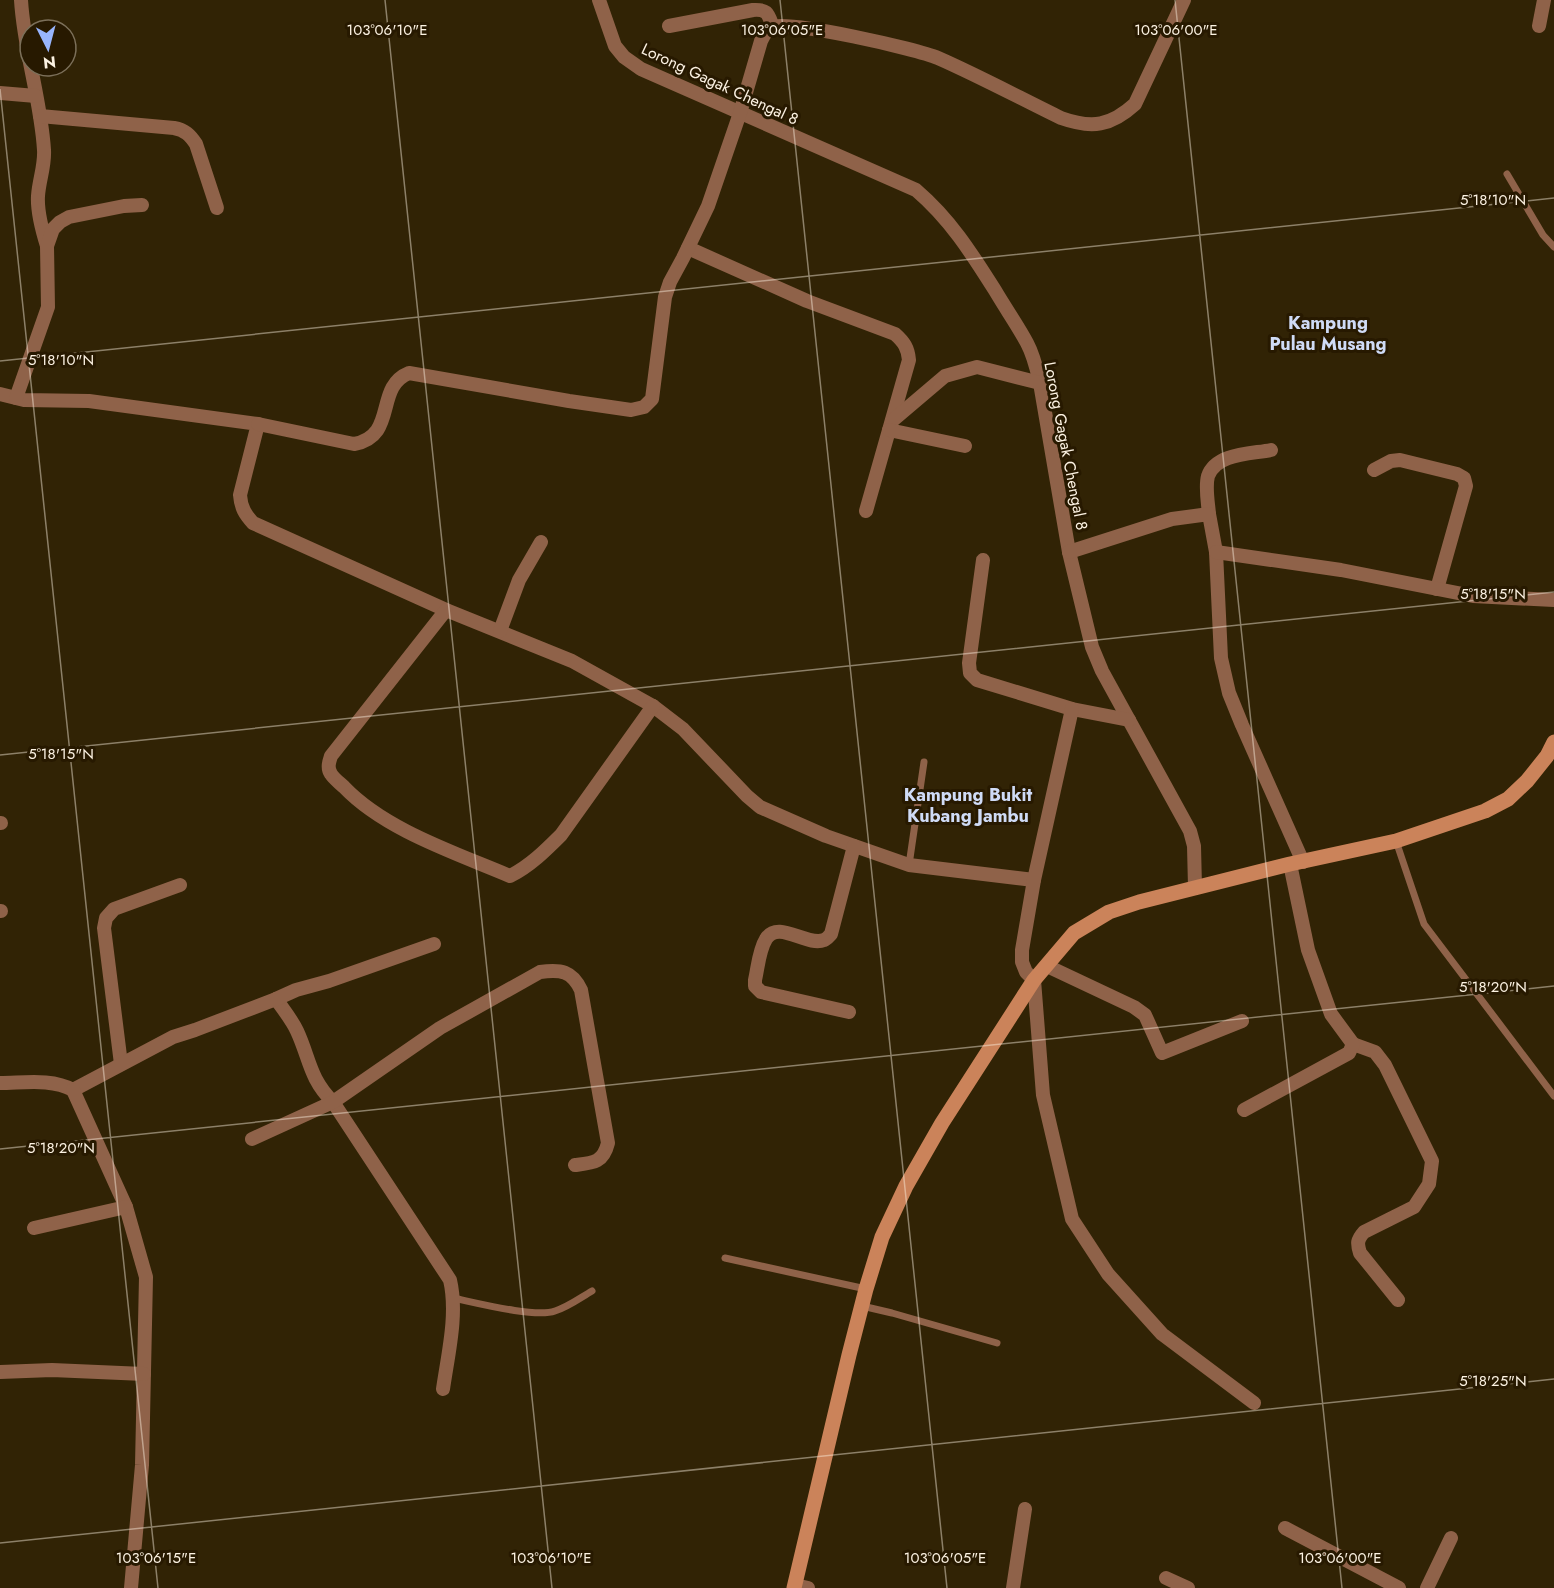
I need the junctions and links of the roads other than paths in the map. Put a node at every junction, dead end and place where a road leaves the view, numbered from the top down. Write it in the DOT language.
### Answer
graph roads {
  1 [pos="21,0"];
  2 [pos="599,0"];
  3 [pos="1184,0"];
  4 [pos="1544,0"];
  5 [pos="669,26"];
  6 [pos="1539,26"];
  7 [pos="773,27"];
  8 [pos="0,93"];
  9 [pos="36,96"];
  10 [pos="742,104"];
  11 [pos="40,116"];
  12 [pos="1507,174"];
  13 [pos="142,205"];
  14 [pos="217,208"];
  15 [pos="47,246"];
  16 [pos="1554,247"];
  17 [pos="688,248"];
  18 [pos="1040,383"];
  19 [pos="0,394"];
  20 [pos="16,398"];
  21 [pos="258,424"];
  22 [pos="890,426"];
  23 [pos="965,446"];
  24 [pos="1271,450"];
  25 [pos="1374,470"];
  26 [pos="866,510"];
  27 [pos="1209,514"];
  28 [pos="541,542"];
  29 [pos="1069,552"];
  30 [pos="1216,552"];
  31 [pos="983,560"];
  32 [pos="1437,589"];
  33 [pos="1554,600"];
  34 [pos="446,610"];
  35 [pos="500,632"];
  36 [pos="653,706"];
  37 [pos="1072,710"];
  38 [pos="1129,720"];
  39 [pos="1554,742"];
  40 [pos="924,762"];
  41 [pos="1396,841"];
  42 [pos="854,846"];
  43 [pos="1296,863"];
  44 [pos="909,865"];
  45 [pos="1034,879"];
  46 [pos="180,885"];
  47 [pos="1195,887"];
  48 [pos="434,944"];
  49 [pos="1047,966"];
  50 [pos="1034,980"];
  51 [pos="276,999"];
  52 [pos="849,1012"];
  53 [pos="1242,1021"];
  54 [pos="1353,1044"];
  55 [pos="121,1064"];
  56 [pos="0,1083"];
  57 [pos="72,1090"];
  58 [pos="1554,1096"];
  59 [pos="333,1101"];
  60 [pos="1244,1110"];
  61 [pos="252,1139"];
  62 [pos="575,1165"];
  63 [pos="126,1207"];
  64 [pos="34,1228"];
  65 [pos="725,1258"];
  66 [pos="866,1289"];
  67 [pos="592,1291"];
  68 [pos="453,1298"];
  69 [pos="1398,1300"];
  70 [pos="862,1306"];
  71 [pos="997,1343"];
  72 [pos="0,1372"];
  73 [pos="144,1374"];
  74 [pos="443,1389"];
  75 [pos="1254,1403"];
  76 [pos="1025,1509"];
  77 [pos="1285,1528"];
  78 [pos="1451,1538"];
  79 [pos="1166,1578"];
  80 [pos="799,1587"];
  81 [pos="131,1588"];
  82 [pos="1013,1588"];
  83 [pos="1188,1588"];
  84 [pos="1399,1588"];
  85 [pos="1427,1588"];
  1 -- 9 [label="street"];
  2 -- 10 [label="street, Lorong Gagak Chengal 8"];
  3 -- 7 [label="street"];
  4 -- 6 [label="street"];
  5 -- 7 [label="street"];
  7 -- 10 [label="street"];
  8 -- 9 [label="street"];
  9 -- 11 [label="street"];
  10 -- 17 [label="street"];
  10 -- 18 [label="street, Lorong Gagak Chengal 8"];
  11 -- 14 [label="street"];
  11 -- 15 [label="street"];
  12 -- 16 [label="lane"];
  13 -- 15 [label="street"];
  15 -- 20 [label="street"];
  17 -- 21 [label="street"];
  17 -- 22 [label="street"];
  18 -- 22 [label="street"];
  18 -- 29 [label="street, Lorong Gagak Chengal 8"];
  19 -- 20 [label="street"];
  20 -- 21 [label="street"];
  21 -- 34 [label="street"];
  22 -- 23 [label="street"];
  22 -- 26 [label="street"];
  24 -- 27 [label="street"];
  25 -- 32 [label="street"];
  27 -- 29 [label="street"];
  27 -- 30 [label="street"];
  28 -- 35 [label="street"];
  29 -- 38 [label="street, Lorong Gagak Chengal 8"];
  30 -- 32 [label="street"];
  30 -- 43 [label="street"];
  31 -- 37 [label="street"];
  32 -- 33 [label="street"];
  34 -- 35 [label="street"];
  34 -- 36 [label="street"];
  35 -- 36 [label="street"];
  36 -- 42 [label="street"];
  37 -- 38 [label="street"];
  37 -- 45 [label="street"];
  38 -- 47 [label="street, Lorong Gagak Chengal 8"];
  39 -- 41 [label="street"];
  40 -- 44 [label="lane"];
  41 -- 43 [label="street"];
  41 -- 58 [label="lane"];
  42 -- 44 [label="street"];
  42 -- 52 [label="street"];
  43 -- 47 [label="street"];
  43 -- 54 [label="street"];
  44 -- 45 [label="street"];
  45 -- 50 [label="street"];
  46 -- 55 [label="street"];
  47 -- 49 [label="street"];
  48 -- 51 [label="street"];
  49 -- 50 [label="street"];
  49 -- 53 [label="street"];
  50 -- 66 [label="street"];
  50 -- 75 [label="street"];
  51 -- 55 [label="street"];
  51 -- 59 [label="street"];
  54 -- 60 [label="street"];
  54 -- 69 [label="street"];
  55 -- 57 [label="street"];
  56 -- 57 [label="street"];
  57 -- 63 [label="street"];
  59 -- 61 [label="street"];
  59 -- 62 [label="street"];
  59 -- 68 [label="street"];
  63 -- 64 [label="street"];
  63 -- 73 [label="street"];
  65 -- 66 [label="lane"];
  66 -- 70 [label="street"];
  67 -- 68 [label="lane"];
  68 -- 74 [label="street"];
  70 -- 71 [label="lane"];
  70 -- 80 [label="street"];
  72 -- 73 [label="street"];
  73 -- 81 [label="street"];
  76 -- 82 [label="street"];
  77 -- 84 [label="street"];
  78 -- 85 [label="street"];
  79 -- 83 [label="street"];
}
